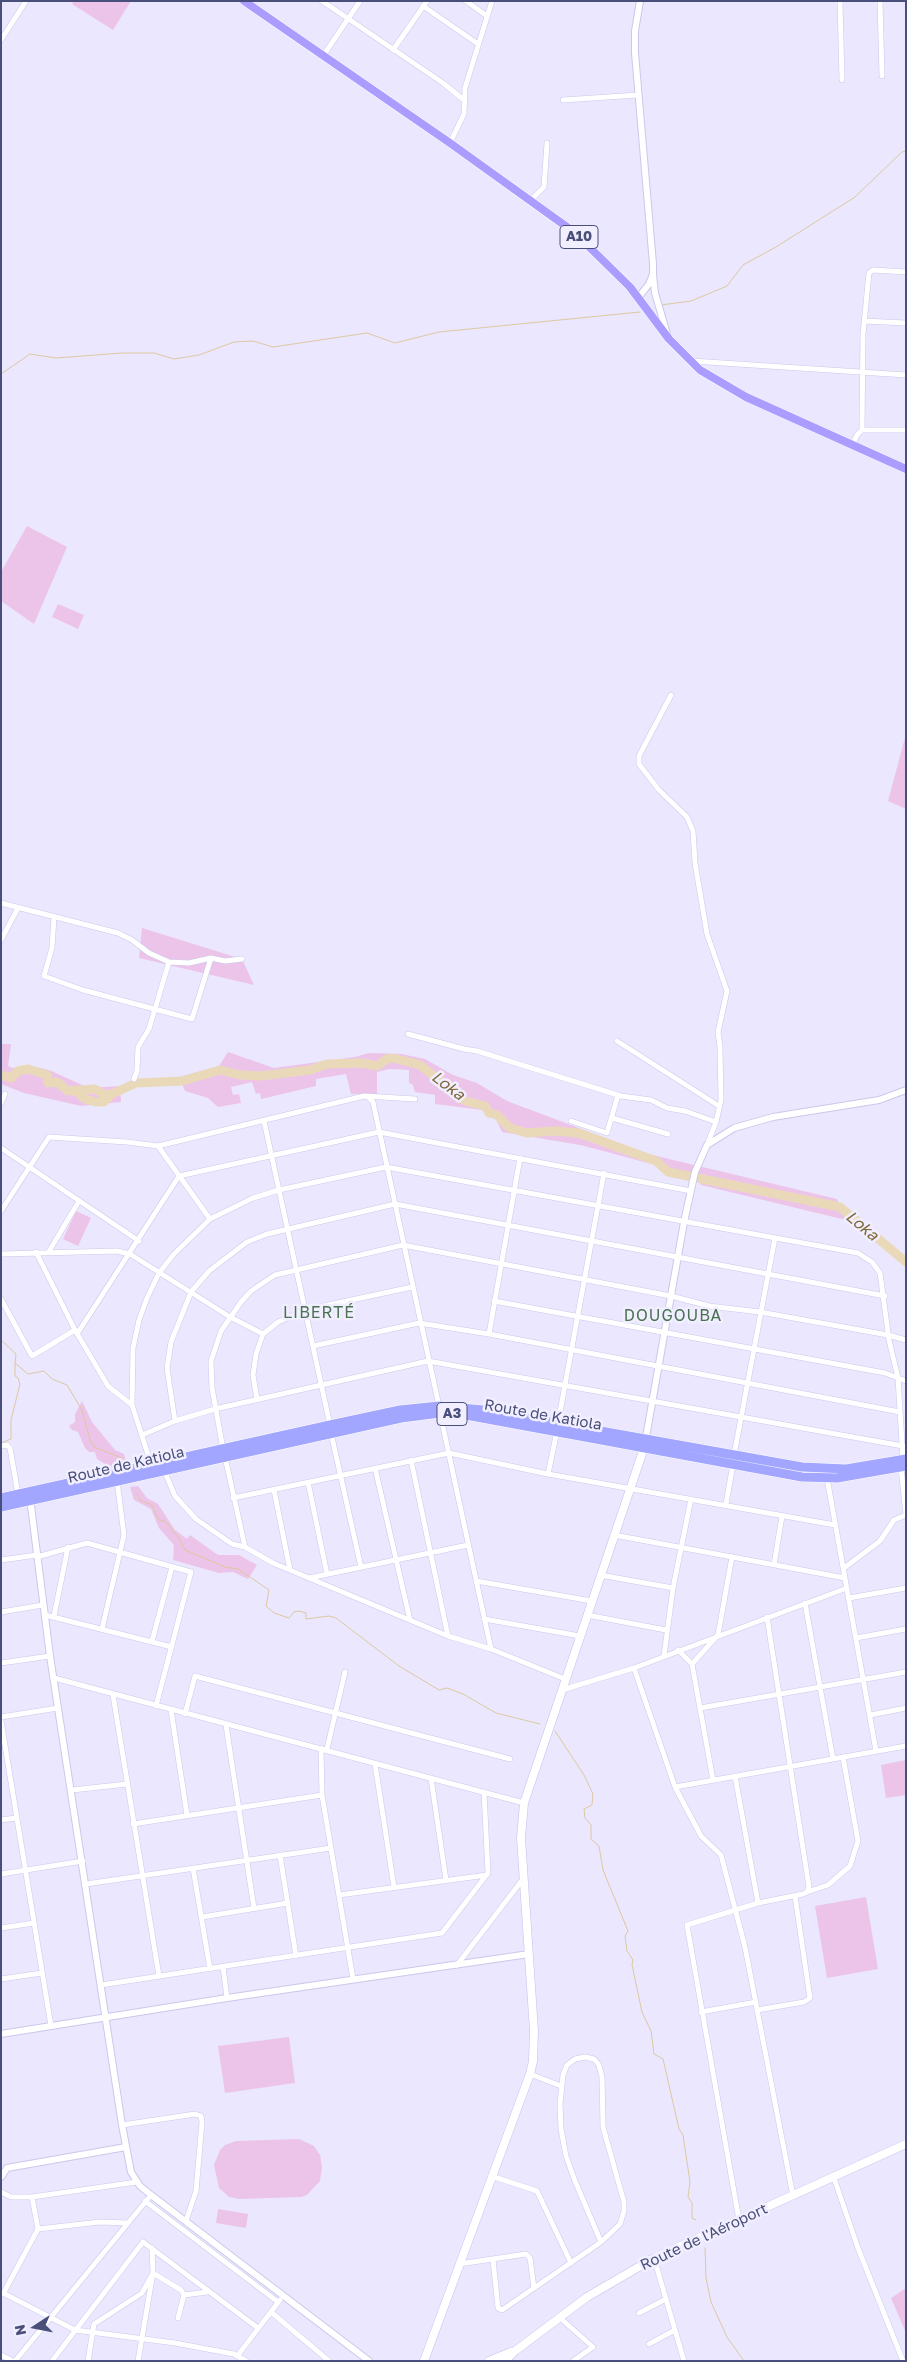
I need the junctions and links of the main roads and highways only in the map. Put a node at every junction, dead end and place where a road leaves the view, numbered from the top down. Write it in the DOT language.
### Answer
graph roads {
  1 [pos="244,1"];
  2 [pos="906,469"];
  3 [pos="645,1444"];
  4 [pos="224,1453"];
  5 [pos="733,1460"];
  6 [pos="904,1463"];
  7 [pos="153,1468"];
  8 [pos="29,1496"];
  9 [pos="1,1498"];
  10 [pos="1,1507"];
  11 [pos="906,2144"];
  12 [pos="515,2351"];
  13 [pos="424,2361"];
  14 [pos="490,2361"];
  15 [pos="505,2361"];
  1 -- 2 [label="main road, A10"];
  3 -- 4 [label="highway, Route de Katiola / A3"];
  3 -- 5 [label="highway, Route de Katiola / A3"];
  3 -- 13 [label="main road"];
  4 -- 7 [label="highway, Route de Katiola / A3"];
  4 -- 7 [label="highway, Route de Katiola / A3"];
  5 -- 6 [label="highway, Route de Katiola / A3"];
  5 -- 6 [label="highway, Route de Katiola / A3"];
  7 -- 8 [label="highway, Route de Katiola / A3"];
  7 -- 8 [label="highway, Route de Katiola / A3"];
  8 -- 9 [label="highway, Route de Katiola / A3"];
  8 -- 10 [label="highway, Route de Katiola / A3"];
  11 -- 12 [label="main road, Route de l'Aéroport"];
  12 -- 14 [label="main road, Route de l'Aéroport"];
  12 -- 15 [label="main road, Route de l'Aéroport"];
}
